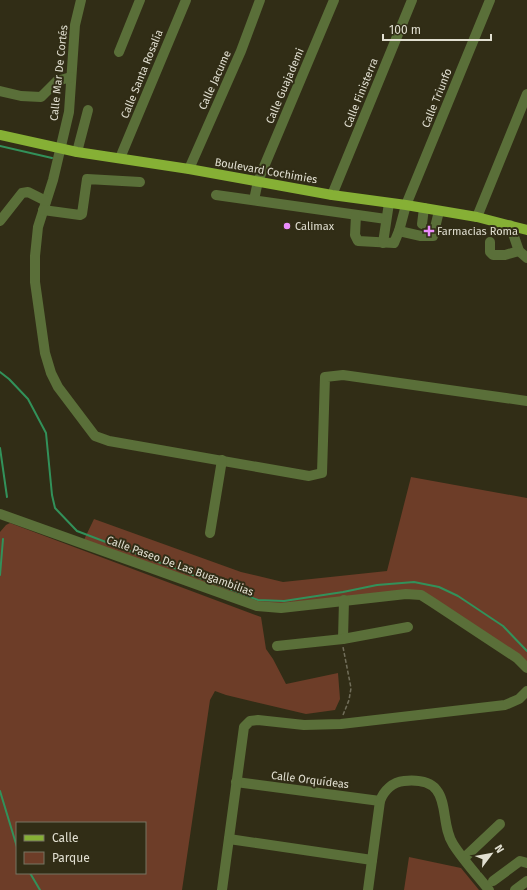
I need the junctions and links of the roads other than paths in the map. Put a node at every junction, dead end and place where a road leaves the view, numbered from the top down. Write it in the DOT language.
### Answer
graph roads {
  1 [pos="81,0"];
  2 [pos="140,0"];
  3 [pos="186,0"];
  4 [pos="260,0"];
  5 [pos="334,0"];
  6 [pos="412,0"];
  7 [pos="490,0"];
  8 [pos="119,52"];
  9 [pos="71,77"];
  10 [pos="0,91"];
  11 [pos="527,94"];
  12 [pos="88,110"];
  13 [pos="0,135"];
  14 [pos="60,149"];
  15 [pos="77,152"];
  16 [pos="120,158"];
  17 [pos="189,169"];
  18 [pos="258,181"];
  19 [pos="140,182"];
  20 [pos="216,195"];
  21 [pos="332,195"];
  22 [pos="254,200"];
  23 [pos="389,203"];
  24 [pos="44,205"];
  25 [pos="406,205"];
  26 [pos="424,208"];
  27 [pos="439,211"];
  28 [pos="356,214"];
  29 [pos="477,217"];
  30 [pos="386,219"];
  31 [pos="0,221"];
  32 [pos="510,226"];
  33 [pos="422,230"];
  34 [pos="527,230"];
  35 [pos="399,231"];
  36 [pos="490,242"];
  37 [pos="383,243"];
  38 [pos="523,255"];
  39 [pos="527,401"];
  40 [pos="222,460"];
  41 [pos="0,514"];
  42 [pos="210,533"];
  43 [pos="344,600"];
  44 [pos="408,627"];
  45 [pos="343,639"];
  46 [pos="277,646"];
  47 [pos="527,668"];
  48 [pos="527,690"];
  49 [pos="236,782"];
  50 [pos="380,801"];
  51 [pos="500,824"];
  52 [pos="228,839"];
  53 [pos="464,858"];
  54 [pos="372,860"];
  55 [pos="527,863"];
  56 [pos="527,881"];
  57 [pos="491,885"];
  58 [pos="222,890"];
  59 [pos="368,890"];
  60 [pos="515,890"];
  1 -- 9 [label="street, Calle Mar De Cortés"];
  2 -- 8 [label="street"];
  3 -- 16 [label="street, Calle Santa Rosalía"];
  4 -- 17 [label="street, Calle Jacume"];
  5 -- 18 [label="street, Calle Guajademi"];
  6 -- 21 [label="street, Calle Finisterra"];
  7 -- 25 [label="street, Calle Triunfo"];
  9 -- 10 [label="street"];
  9 -- 14 [label="street, Calle Mar De Cortés"];
  11 -- 29 [label="street"];
  12 -- 15 [label="street"];
  13 -- 14 [label="main road, Boulevard Cochimies"];
  14 -- 15 [label="main road, Boulevard Cochimies"];
  14 -- 24 [label="street, Calle Mar De Cortés"];
  15 -- 16 [label="main road, Boulevard Cochimies"];
  16 -- 17 [label="main road, Boulevard Cochimies"];
  17 -- 18 [label="main road, Boulevard Cochimies"];
  18 -- 21 [label="main road, Boulevard Cochimies"];
  18 -- 22 [label="street, Calle Guajademi"];
  19 -- 24 [label="street"];
  20 -- 22 [label="street"];
  21 -- 23 [label="main road, Boulevard Cochimies"];
  22 -- 28 [label="street"];
  23 -- 25 [label="main road, Boulevard Cochimies"];
  23 -- 30 [label="street"];
  24 -- 31 [label="street"];
  24 -- 40 [label="street, Calle Mar De Cortés"];
  25 -- 26 [label="main road, Boulevard Cochimies"];
  25 -- 35 [label="street, Calle Triunfo"];
  26 -- 27 [label="main road, Boulevard Cochimies"];
  26 -- 33 [label="street"];
  27 -- 29 [label="main road, Boulevard Cochimies"];
  27 -- 33 [label="street"];
  28 -- 30 [label="street"];
  28 -- 37 [label="street"];
  29 -- 32 [label="main road, Boulevard Cochimies"];
  30 -- 37 [label="street"];
  32 -- 34 [label="main road, Boulevard Cochimies"];
  32 -- 38 [label="street"];
  33 -- 35 [label="street"];
  35 -- 37 [label="street"];
  36 -- 38 [label="street"];
  39 -- 40 [label="street, Calle Mar De Cortés"];
  40 -- 42 [label="street"];
  41 -- 43 [label="street, Calle Paseo De Las Bugambilias"];
  43 -- 45 [label="street"];
  43 -- 47 [label="street, Calle Paseo De Las Bugambilias"];
  44 -- 45 [label="street"];
  45 -- 46 [label="street"];
  48 -- 49 [label="street"];
  49 -- 50 [label="street, Calle Orquídeas"];
  49 -- 52 [label="street"];
  50 -- 53 [label="street"];
  50 -- 54 [label="street"];
  51 -- 53 [label="street"];
  52 -- 54 [label="street"];
  52 -- 58 [label="street"];
  53 -- 57 [label="street"];
  54 -- 59 [label="street"];
  55 -- 57 [label="street"];
  56 -- 60 [label="street"];
}
